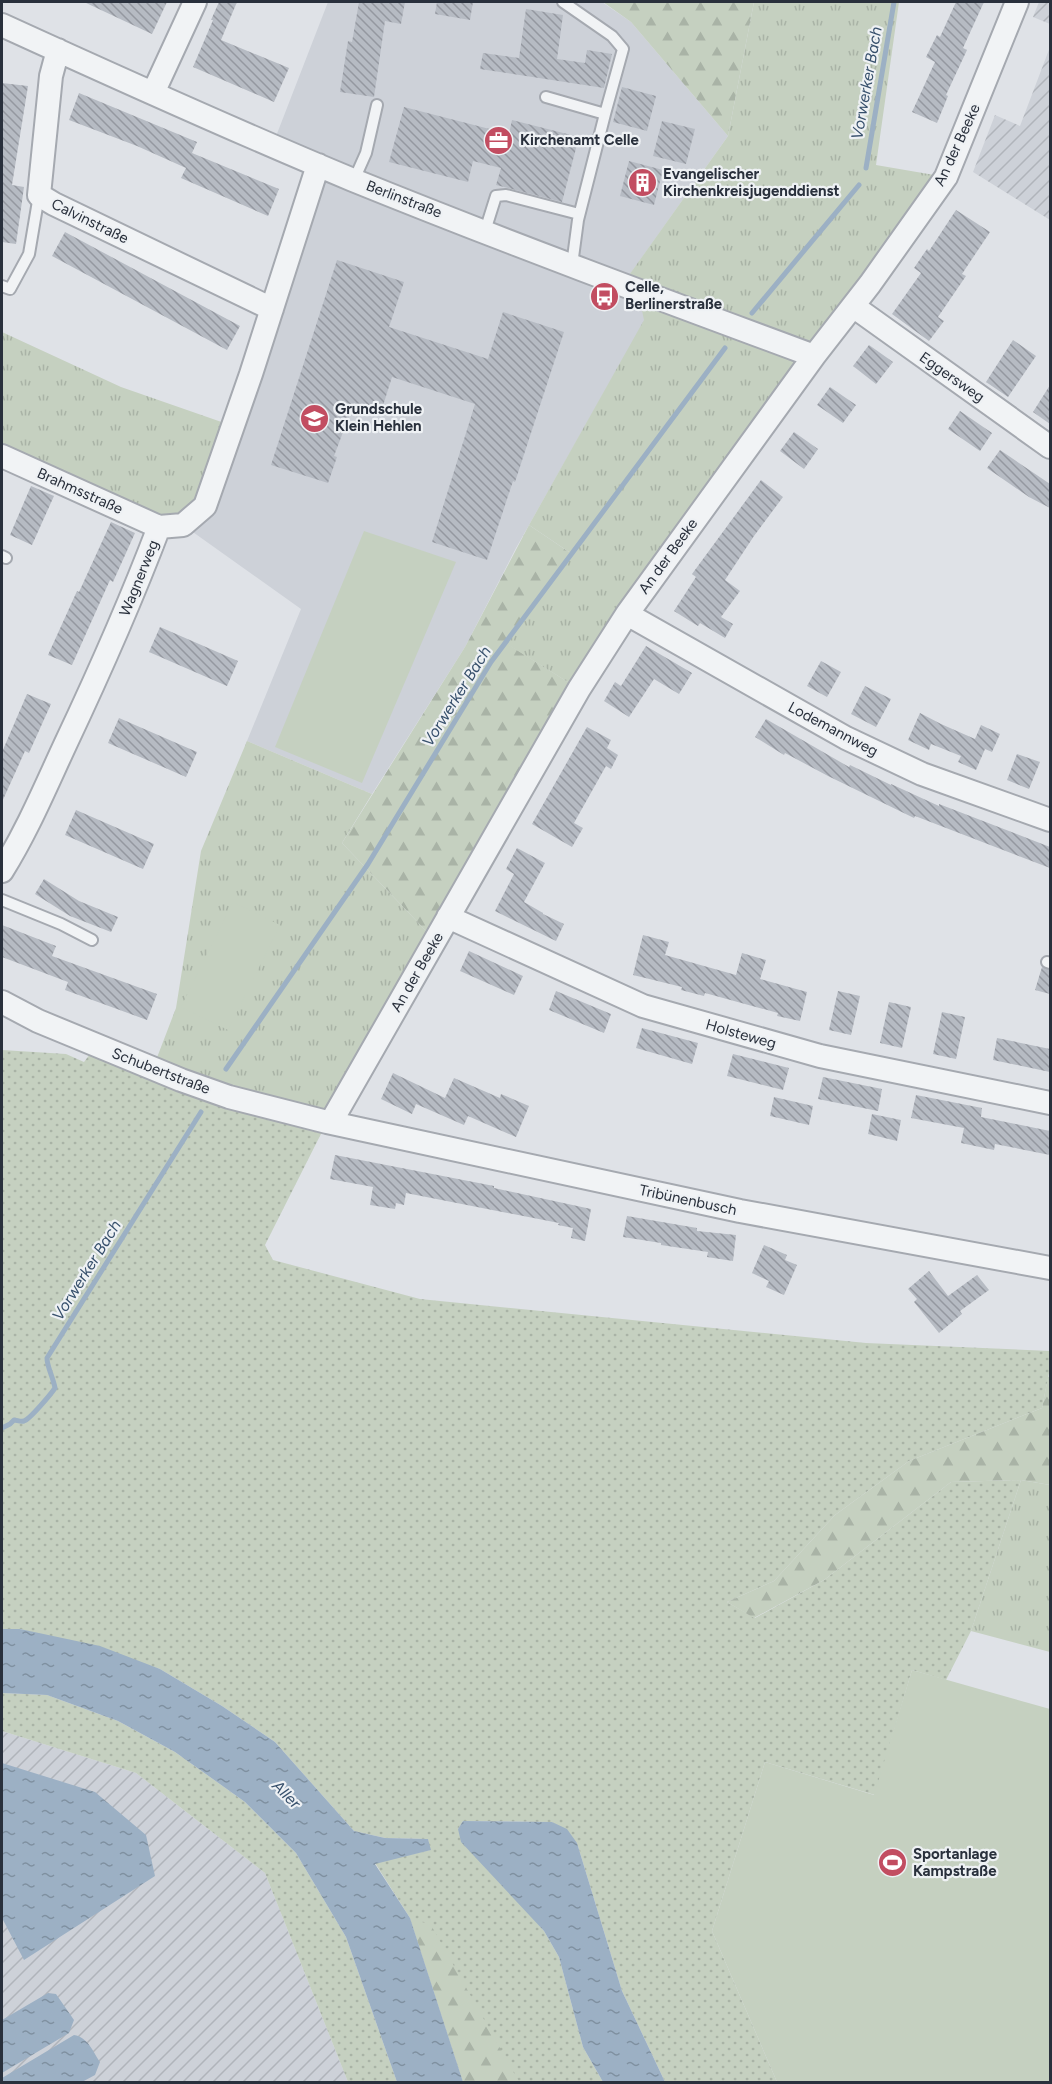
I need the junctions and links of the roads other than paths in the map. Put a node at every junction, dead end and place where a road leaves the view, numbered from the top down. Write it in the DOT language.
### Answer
graph roads {
  1 [pos="195,2"];
  2 [pos="562,2"];
  3 [pos="1017,2"];
  4 [pos="2,25"];
  5 [pos="58,50"];
  6 [pos="153,93"];
  7 [pos="546,98"];
  8 [pos="377,105"];
  9 [pos="605,114"];
  10 [pos="318,165"];
  11 [pos="354,180"];
  12 [pos="39,195"];
  13 [pos="579,214"];
  14 [pos="485,231"];
  15 [pos="572,265"];
  16 [pos="2,286"];
  17 [pos="853,306"];
  18 [pos="272,309"];
  19 [pos="814,356"];
  20 [pos="1050,447"];
  21 [pos="2,456"];
  22 [pos="159,526"];
  23 [pos="627,614"];
  24 [pos="1050,820"];
  25 [pos="2,871"];
  26 [pos="2,900"];
  27 [pos="448,917"];
  28 [pos="92,940"];
  29 [pos="2,1002"];
  30 [pos="1050,1103"];
  31 [pos="329,1122"];
  32 [pos="1050,1268"];
  1 -- 6 [label="street"];
  2 -- 9 [label="lane"];
  3 -- 17 [label="street, An der Beeke"];
  4 -- 5 [label="street, Berlinstraße"];
  5 -- 6 [label="street, Berlinstraße"];
  5 -- 12 [label="street, Calvinstraße"];
  6 -- 10 [label="street, Berlinstraße"];
  7 -- 9 [label="lane"];
  8 -- 11 [label="lane"];
  9 -- 13 [label="lane"];
  10 -- 11 [label="street, Berlinstraße"];
  10 -- 18 [label="street, Wagnerweg"];
  11 -- 14 [label="street, Berlinstraße"];
  12 -- 16 [label="lane"];
  12 -- 18 [label="street, Calvinstraße"];
  13 -- 14 [label="lane"];
  13 -- 15 [label="lane"];
  14 -- 15 [label="street, Berlinstraße"];
  15 -- 19 [label="street, Berlinstraße"];
  17 -- 19 [label="street, An der Beeke"];
  17 -- 20 [label="street, Eggersweg"];
  18 -- 22 [label="street, Wagnerweg"];
  19 -- 23 [label="street, An der Beeke"];
  21 -- 22 [label="street, Brahmsstraße"];
  22 -- 25 [label="street, Wagnerweg"];
  23 -- 24 [label="street, Lodemannweg"];
  23 -- 27 [label="street, An der Beeke"];
  26 -- 28 [label="lane"];
  27 -- 30 [label="street, Holsteweg"];
  27 -- 31 [label="street, An der Beeke"];
  29 -- 31 [label="street, Schubertstraße"];
  31 -- 32 [label="street, Tribünenbusch"];
}
